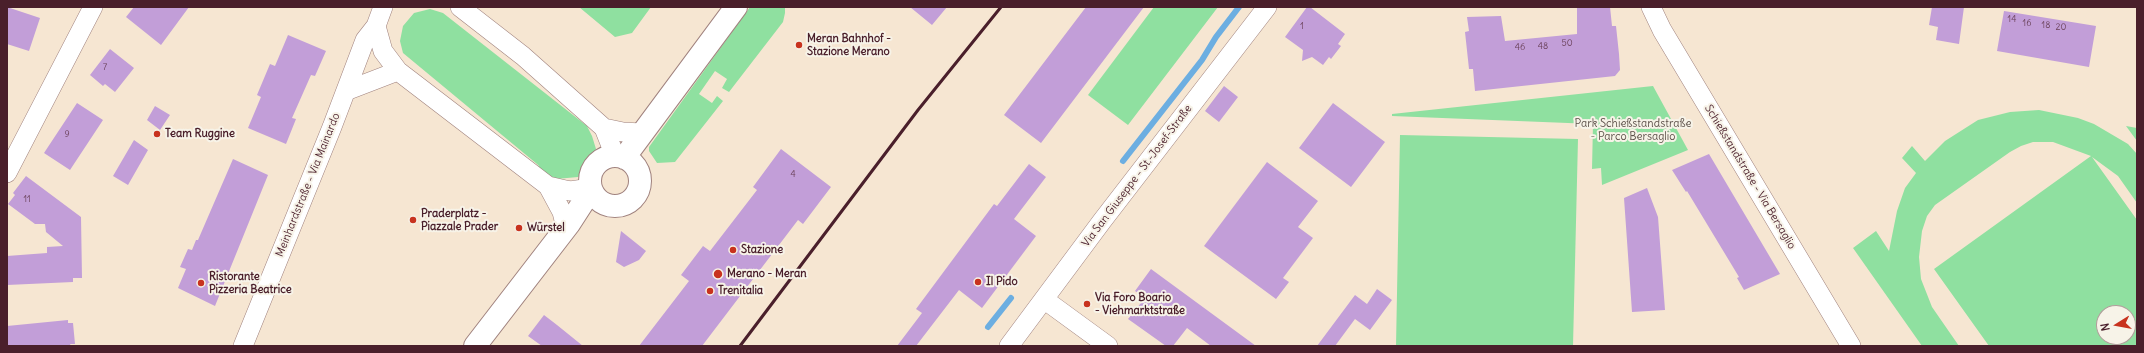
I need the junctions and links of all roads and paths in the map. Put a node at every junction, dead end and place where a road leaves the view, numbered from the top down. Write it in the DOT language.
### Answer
graph roads {
  1 [pos="93,7"];
  2 [pos="383,7"];
  3 [pos="460,7"];
  4 [pos="736,7"];
  5 [pos="1267,7"];
  6 [pos="1651,7"];
  7 [pos="376,26"];
  8 [pos="398,71"];
  9 [pos="346,90"];
  10 [pos="604,128"];
  11 [pos="641,133"];
  12 [pos="619,157"];
  13 [pos="7,173"];
  14 [pos="548,186"];
  15 [pos="595,194"];
  16 [pos="568,226"];
  17 [pos="1045,300"];
  18 [pos="243,346"];
  19 [pos="476,346"];
  20 [pos="1009,346"];
  21 [pos="1108,346"];
  22 [pos="1851,346"];
  1 -- 13 [label="street"];
  2 -- 7 [label="street"];
  3 -- 10 [label="street"];
  4 -- 11 [label="street"];
  5 -- 17 [label="street, Via San Giuseppe - St.-Josef-Straße"];
  6 -- 22 [label="street, Schießstandstraße - Via Bersaglio"];
  7 -- 8 [label="street"];
  7 -- 9 [label="street, Meinhardstraße - Via Mainardo"];
  8 -- 9 [label="street"];
  8 -- 14 [label="street"];
  9 -- 18 [label="street, Meinhardstraße - Via Mainardo"];
  10 -- 11 [label="street"];
  10 -- 12 [label="street"];
  11 -- 12 [label="street"];
  12 -- 15 [label="street"];
  12 -- 15 [label="street"];
  14 -- 15 [label="street"];
  14 -- 16 [label="street"];
  15 -- 16 [label="street"];
  16 -- 19 [label="street"];
  17 -- 20 [label="street, Via San Giuseppe - St.-Josef-Straße"];
  17 -- 21 [label="street"];
}
